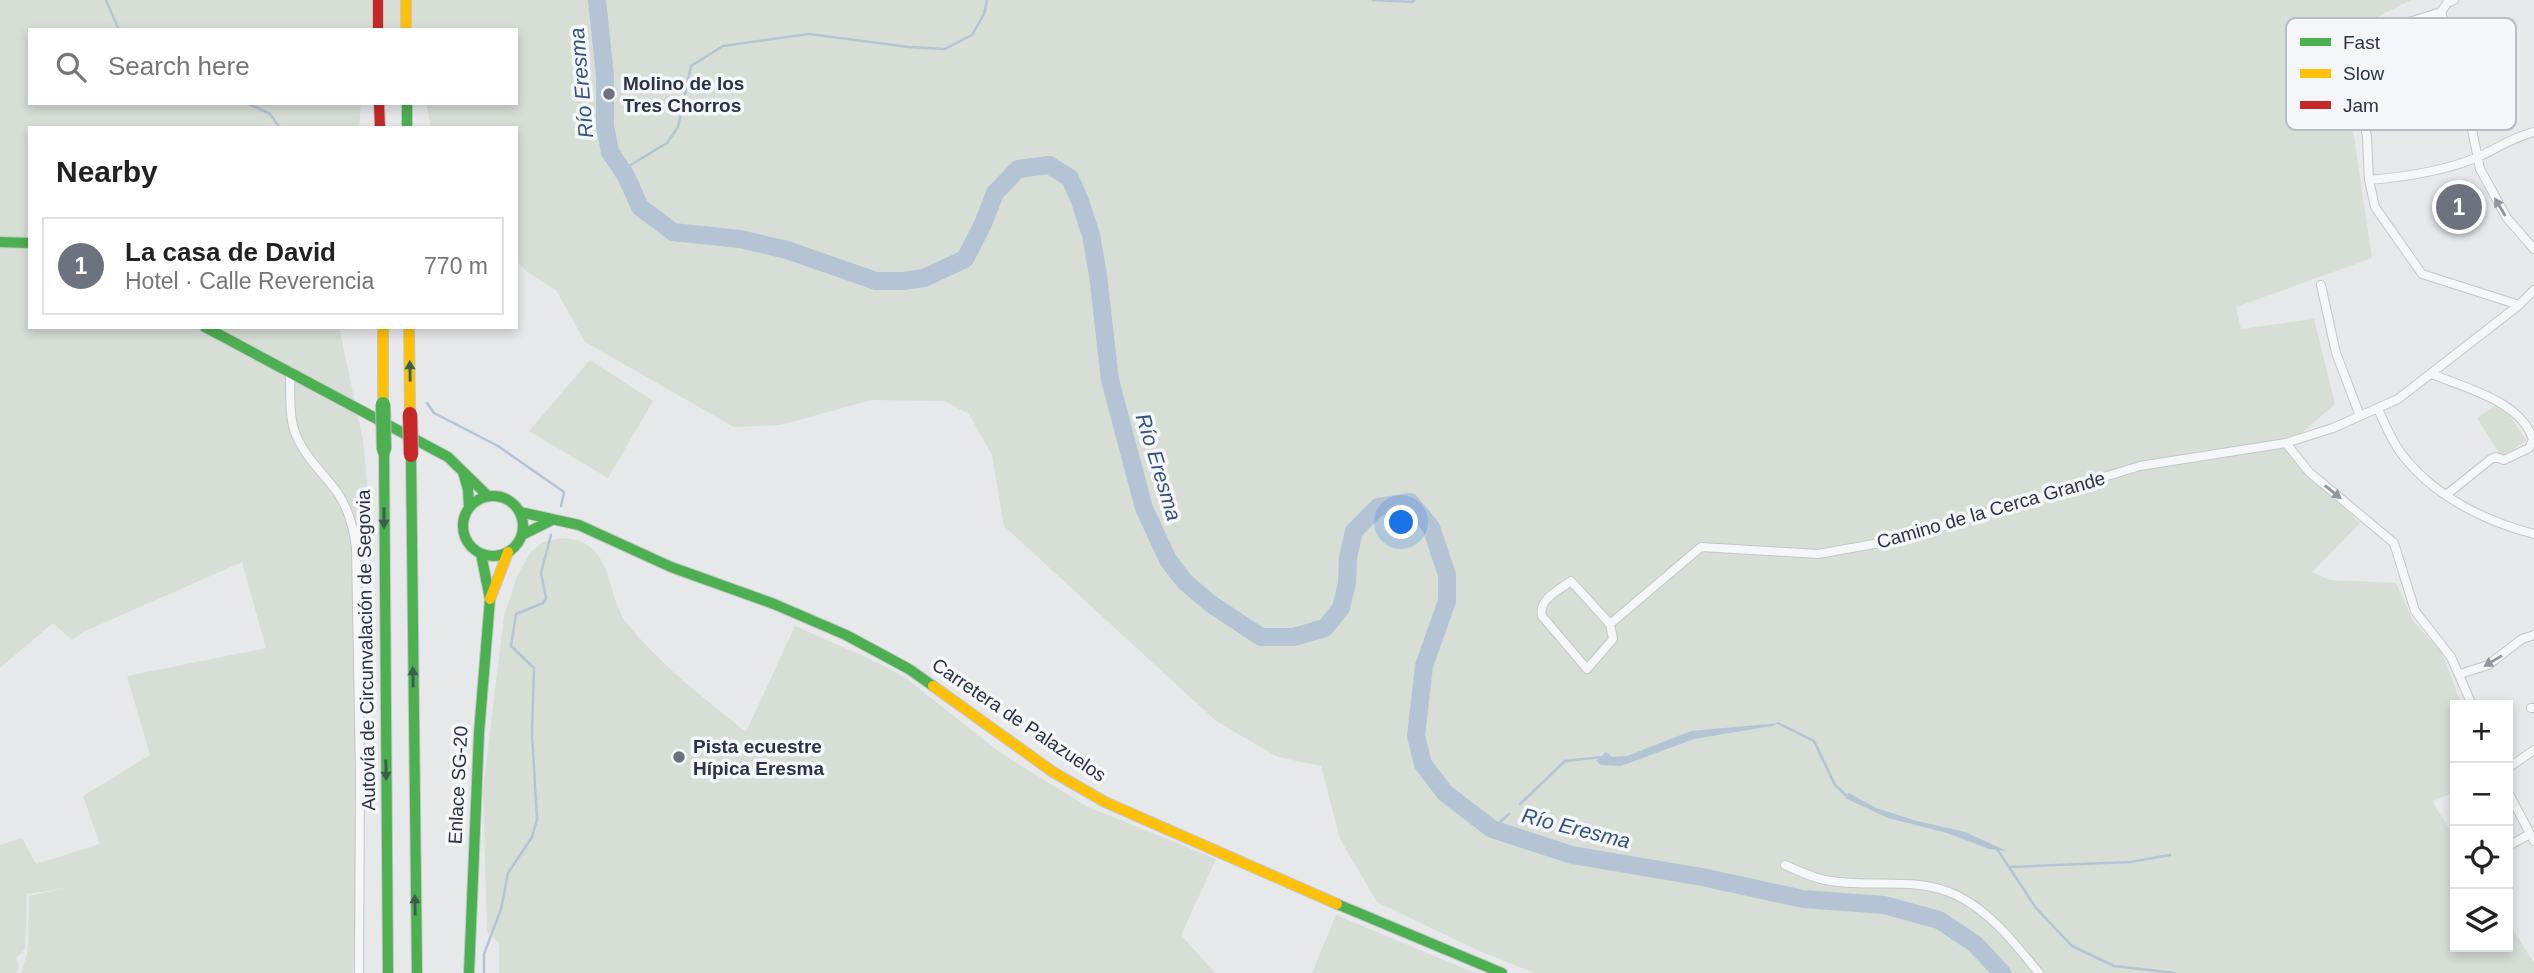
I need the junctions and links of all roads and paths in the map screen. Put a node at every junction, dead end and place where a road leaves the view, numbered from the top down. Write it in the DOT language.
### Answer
graph roads {
  1 [pos="378,0"];
  2 [pos="406,0"];
  3 [pos="2449,1"];
  4 [pos="2441,12"];
  5 [pos="2422,18"];
  6 [pos="2443,18"];
  7 [pos="378,28"];
  8 [pos="406,28"];
  9 [pos="379,105"];
  10 [pos="407,105"];
  11 [pos="380,126"];
  12 [pos="407,126"];
  13 [pos="2366,130"];
  14 [pos="2472,130"];
  15 [pos="2534,132"];
  16 [pos="2478,157"];
  17 [pos="2369,180"];
  18 [pos="0,242"];
  19 [pos="28,243"];
  20 [pos="2534,249"];
  21 [pos="2320,285"];
  22 [pos="2534,290"];
  23 [pos="2519,305"];
  24 [pos="209,329"];
  25 [pos="383,329"];
  26 [pos="409,329"];
  27 [pos="290,371"];
  28 [pos="2432,374"];
  29 [pos="2378,409"];
  30 [pos="2360,416"];
  31 [pos="2286,443"];
  32 [pos="463,472"];
  33 [pos="2446,495"];
  34 [pos="488,496"];
  35 [pos="468,507"];
  36 [pos="520,512"];
  37 [pos="552,520"];
  38 [pos="2534,534"];
  39 [pos="522,535"];
  40 [pos="508,552"];
  41 [pos="481,554"];
  42 [pos="490,598"];
  43 [pos="1610,624"];
  44 [pos="2534,635"];
  45 [pos="2460,674"];
  46 [pos="2470,700"];
  47 [pos="2534,750"];
  48 [pos="2513,765"];
  49 [pos="2513,802"];
  50 [pos="2532,838"];
  51 [pos="2513,844"];
  52 [pos="1785,865"];
  53 [pos="359,973"];
  54 [pos="388,973"];
  55 [pos="417,973"];
  56 [pos="469,973"];
  57 [pos="1502,973"];
  58 [pos="2039,973"];
  1 -- 7 [label="main road"];
  2 -- 8 [label="main road"];
  3 -- 4 [label="street"];
  4 -- 5 [label="street"];
  4 -- 6 [label="street"];
  9 -- 11 [label="main road"];
  10 -- 12 [label="main road"];
  13 -- 17 [label="street"];
  14 -- 16 [label="street"];
  15 -- 16 [label="street"];
  16 -- 17 [label="street"];
  20 -- 16 [label="street, one-way"];
  17 -- 23 [label="street"];
  18 -- 19 [label="main road"];
  21 -- 30 [label="street"];
  22 -- 23 [label="street, Camino de la Cerca Grande"];
  23 -- 28 [label="street, Camino de la Cerca Grande"];
  24 -- 27 [label="main road"];
  25 -- 54 [label="main road, Autovía de Circunvalación de Segovia, one-way, bridge"];
  55 -- 26 [label="main road, one-way, bridge"];
  27 -- 32 [label="main road"];
  27 -- 53 [label="street"];
  28 -- 29 [label="street, Camino de la Cerca Grande"];
  28 -- 33 [label="street"];
  29 -- 30 [label="street, Camino de la Cerca Grande"];
  29 -- 33 [label="street"];
  30 -- 31 [label="street, Camino de la Cerca Grande"];
  31 -- 43 [label="street, Camino de la Cerca Grande"];
  31 -- 45 [label="street, one-way"];
  32 -- 34 [label="main road"];
  32 -- 35 [label="main road"];
  33 -- 38 [label="street"];
  34 -- 35 [label="main road"];
  34 -- 36 [label="main road"];
  35 -- 41 [label="main road"];
  36 -- 37 [label="main road, Carretera de Palazuelos"];
  36 -- 39 [label="main road"];
  37 -- 39 [label="main road"];
  37 -- 57 [label="main road, Carretera de Palazuelos"];
  39 -- 40 [label="main road"];
  40 -- 41 [label="main road"];
  40 -- 42 [label="main road, Enlace SG-20"];
  41 -- 42 [label="main road, Enlace SG-20"];
  42 -- 56 [label="main road, Enlace SG-20"];
  43 -- 43 [label="street"];
  44 -- 45 [label="street, one-way"];
  45 -- 46 [label="street"];
  47 -- 48 [label="street"];
  49 -- 50 [label="street"];
  50 -- 51 [label="street"];
  52 -- 58 [label="street"];
}
